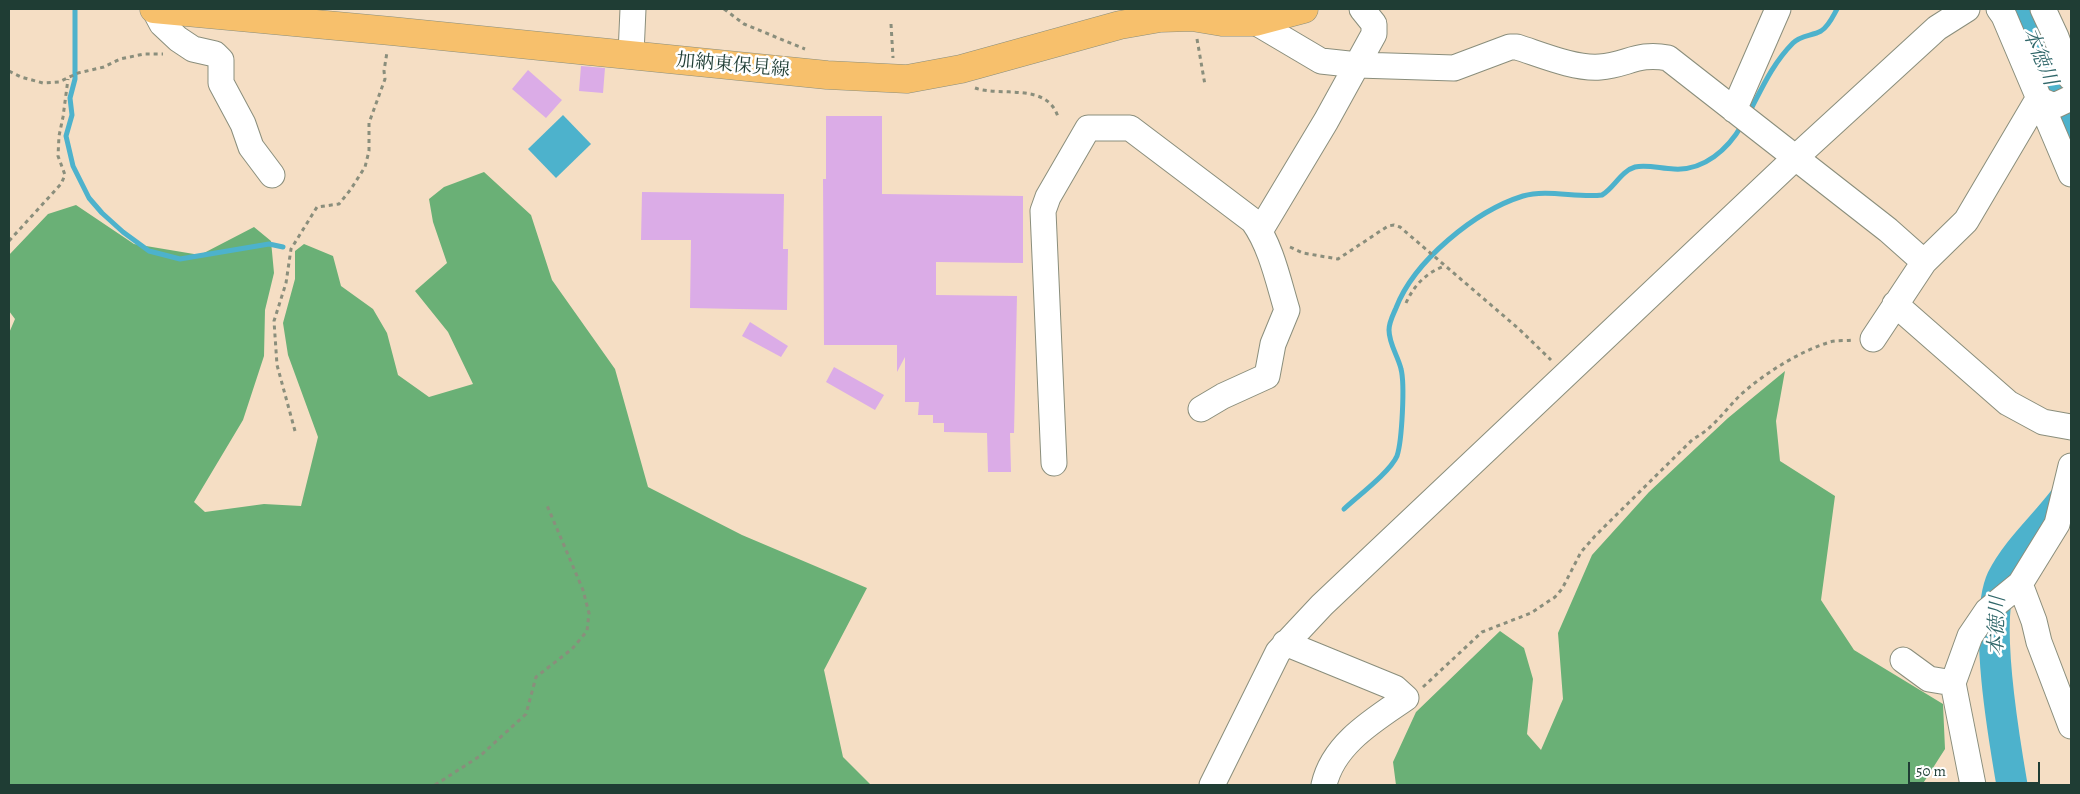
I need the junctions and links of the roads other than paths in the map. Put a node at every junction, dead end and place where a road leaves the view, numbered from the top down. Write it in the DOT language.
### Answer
graph roads {
  1 [pos="154,9"];
  2 [pos="633,9"];
  3 [pos="1304,9"];
  4 [pos="1362,9"];
  5 [pos="1778,9"];
  6 [pos="1966,9"];
  7 [pos="1999,9"];
  8 [pos="2043,9"];
  9 [pos="1255,22"];
  10 [pos="631,54"];
  11 [pos="1358,65"];
  12 [pos="2071,78"];
  13 [pos="2055,101"];
  14 [pos="1734,110"];
  15 [pos="1794,159"];
  16 [pos="2071,174"];
  17 [pos="272,175"];
  18 [pos="1264,224"];
  19 [pos="1924,262"];
  20 [pos="1895,304"];
  21 [pos="1873,339"];
  22 [pos="1201,409"];
  23 [pos="2071,427"];
  24 [pos="1054,463"];
  25 [pos="2071,466"];
  26 [pos="2014,589"];
  27 [pos="1285,643"];
  28 [pos="1903,660"];
  29 [pos="1953,683"];
  30 [pos="2071,726"];
  31 [pos="1212,785"];
  32 [pos="1324,785"];
  33 [pos="1973,785"];
  1 -- 10 [label="main road, 加納東保見線"];
  1 -- 17 [label="street"];
  2 -- 10 [label="street"];
  3 -- 9 [label="main road, 加納東保見線"];
  4 -- 11 [label="street"];
  5 -- 14 [label="street"];
  6 -- 15 [label="street"];
  7 -- 13 [label="street"];
  8 -- 12 [label="street"];
  9 -- 10 [label="main road, 加納東保見線"];
  9 -- 11 [label="street"];
  11 -- 14 [label="street"];
  11 -- 18 [label="street"];
  13 -- 16 [label="street"];
  13 -- 19 [label="street"];
  14 -- 15 [label="street"];
  15 -- 19 [label="street"];
  15 -- 27 [label="street"];
  18 -- 22 [label="street"];
  18 -- 24 [label="street"];
  19 -- 20 [label="street"];
  20 -- 21 [label="street"];
  20 -- 23 [label="street"];
  25 -- 26 [label="street"];
  26 -- 29 [label="street"];
  26 -- 30 [label="street"];
  27 -- 31 [label="street"];
  27 -- 32 [label="street"];
  28 -- 29 [label="street"];
  29 -- 33 [label="street"];
}
